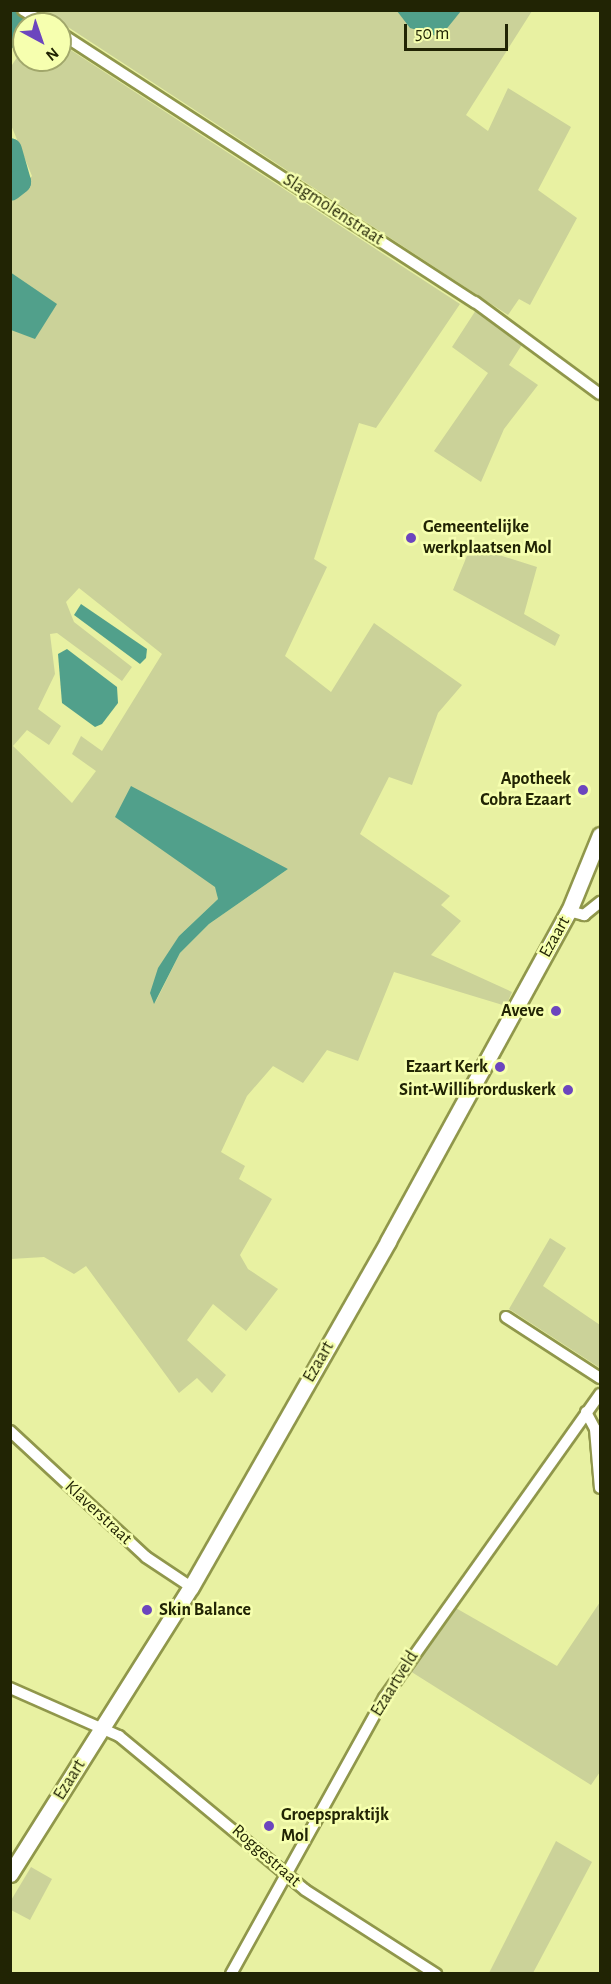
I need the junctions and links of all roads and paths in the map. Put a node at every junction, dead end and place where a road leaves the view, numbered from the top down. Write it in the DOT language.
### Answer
graph roads {
  1 [pos="72,41"];
  2 [pos="600,394"];
  3 [pos="600,835"];
  4 [pos="600,902"];
  5 [pos="569,911"];
  6 [pos="506,1317"];
  7 [pos="600,1378"];
  8 [pos="600,1394"];
  9 [pos="586,1412"];
  10 [pos="10,1431"];
  11 [pos="600,1488"];
  12 [pos="191,1587"];
  13 [pos="10,1688"];
  14 [pos="103,1729"];
  15 [pos="10,1874"];
  16 [pos="286,1875"];
  17 [pos="231,1974"];
  18 [pos="436,1974"];
  1 -- 2 [label="street, Slagmolenstraat"];
  3 -- 5 [label="main road, Ezaart"];
  4 -- 5 [label="street"];
  5 -- 12 [label="main road, Ezaart"];
  6 -- 7 [label="street"];
  8 -- 9 [label="street, Ezaartveld"];
  9 -- 11 [label="street"];
  9 -- 16 [label="street, Ezaartveld"];
  10 -- 12 [label="street, Klaverstraat"];
  12 -- 14 [label="main road, Ezaart"];
  13 -- 14 [label="street, Roggestraat"];
  14 -- 15 [label="main road, Ezaart"];
  14 -- 16 [label="street, Roggestraat"];
  16 -- 17 [label="street, Ezaartveld"];
  16 -- 18 [label="street, Roggestraat"];
}
